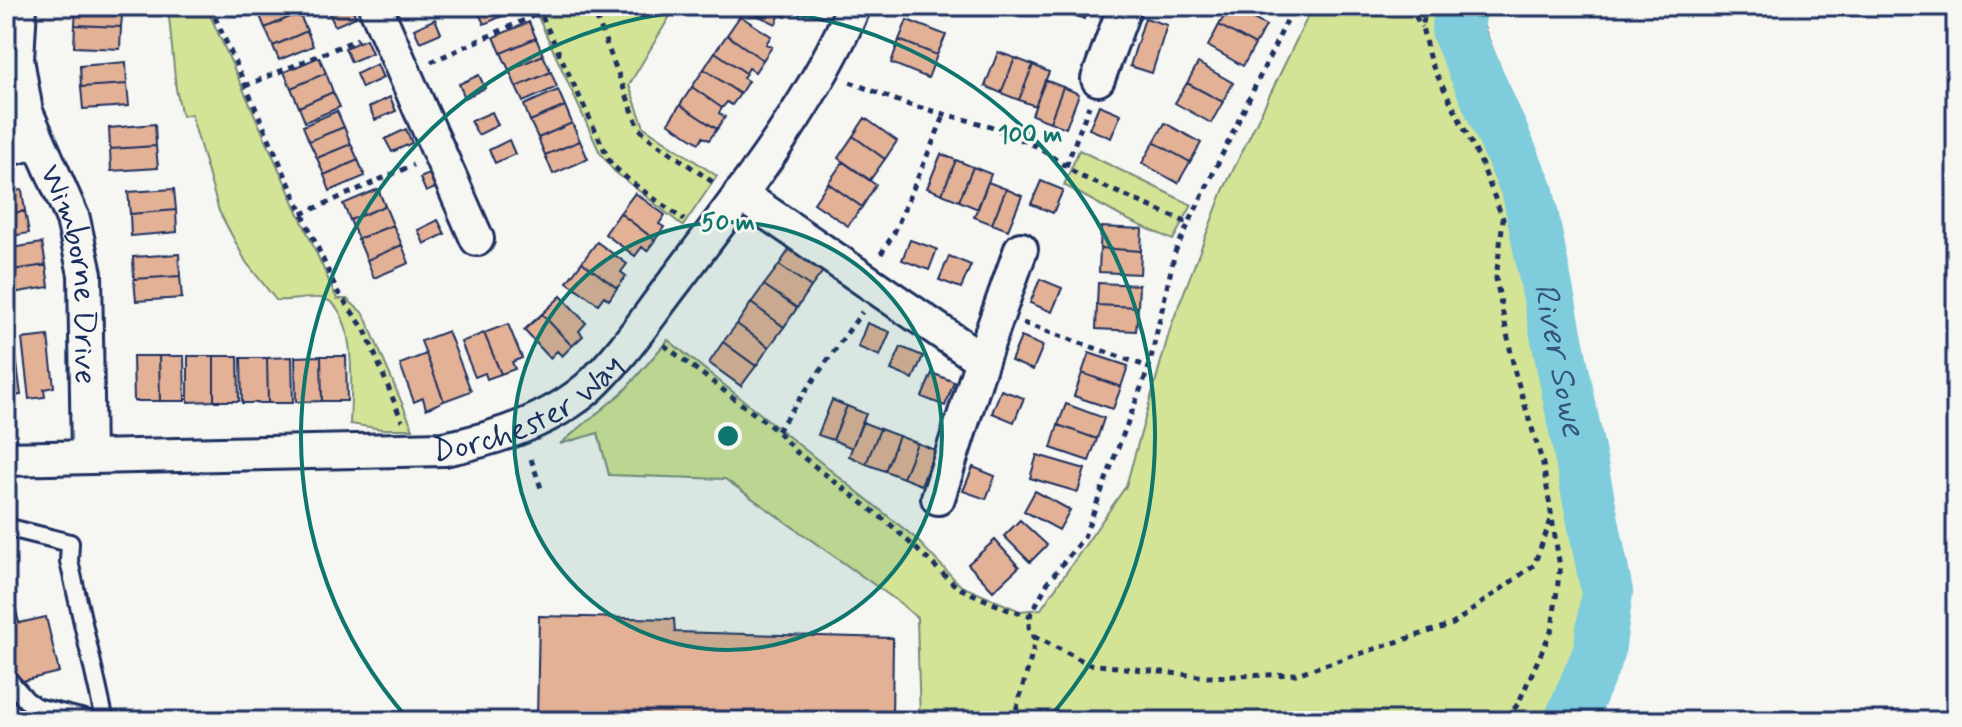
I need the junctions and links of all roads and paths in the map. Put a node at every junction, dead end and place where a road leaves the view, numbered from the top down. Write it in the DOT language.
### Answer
graph roads {
  1 [pos="20,6"];
  2 [pos="210,6"];
  3 [pos="537,6"];
  4 [pos="592,6"];
  5 [pos="854,6"];
  6 [pos="1125,6"];
  7 [pos="1294,6"];
  8 [pos="1409,6"];
  9 [pos="1427,6"];
  10 [pos="540,13"];
  11 [pos="380,17"];
  12 [pos="1422,27"];
  13 [pos="823,69"];
  14 [pos="405,75"];
  15 [pos="1098,79"];
  16 [pos="245,86"];
  17 [pos="945,114"];
  18 [pos="38,141"];
  19 [pos="6,150"];
  20 [pos="440,153"];
  21 [pos="1066,166"];
  22 [pos="740,194"];
  23 [pos="302,214"];
  24 [pos="1188,223"];
  25 [pos="708,237"];
  26 [pos="477,239"];
  27 [pos="1021,249"];
  28 [pos="870,284"];
  29 [pos="1014,320"];
  30 [pos="639,328"];
  31 [pos="982,360"];
  32 [pos="1149,367"];
  33 [pos="777,431"];
  34 [pos="406,449"];
  35 [pos="88,456"];
  36 [pos="6,459"];
  37 [pos="531,459"];
  38 [pos="541,488"];
  39 [pos="938,498"];
  40 [pos="1552,517"];
  41 [pos="6,527"];
  42 [pos="1030,616"];
  43 [pos="1034,636"];
  44 [pos="6,677"];
  45 [pos="93,721"];
  46 [pos="105,721"];
  47 [pos="1013,721"];
  48 [pos="1504,721"];
  1 -- 18 [label="street, Wimborne Drive"];
  2 -- 16 [label="path"];
  3 -- 10 [label="path"];
  4 -- 22 [label="path"];
  5 -- 13 [label="street, Dorchester Way"];
  6 -- 15 [label="street"];
  7 -- 24 [label="path"];
  8 -- 12 [label="path"];
  9 -- 12 [label="path"];
  10 -- 14 [label="path"];
  10 -- 25 [label="path"];
  11 -- 14 [label="street"];
  11 -- 16 [label="path"];
  12 -- 40 [label="path"];
  13 -- 17 [label="path"];
  13 -- 22 [label="street, Dorchester Way"];
  14 -- 20 [label="street"];
  15 -- 21 [label="path"];
  16 -- 23 [label="path"];
  17 -- 21 [label="path"];
  17 -- 28 [label="path"];
  18 -- 19 [label="street"];
  18 -- 35 [label="street, Wimborne Drive"];
  20 -- 23 [label="path"];
  20 -- 26 [label="street"];
  21 -- 24 [label="path"];
  22 -- 25 [label="street, Dorchester Way"];
  22 -- 28 [label="street"];
  23 -- 34 [label="path"];
  24 -- 32 [label="path"];
  25 -- 30 [label="street, Dorchester Way"];
  27 -- 31 [label="street"];
  28 -- 31 [label="street"];
  28 -- 33 [label="path"];
  29 -- 32 [label="path"];
  30 -- 33 [label="path"];
  30 -- 34 [label="street, Dorchester Way"];
  31 -- 39 [label="street"];
  32 -- 42 [label="path"];
  33 -- 42 [label="path"];
  34 -- 35 [label="street, Dorchester Way"];
  35 -- 36 [label="street, Dorchester Way"];
  37 -- 38 [label="path"];
  40 -- 43 [label="path"];
  40 -- 48 [label="path"];
  41 -- 46 [label="lane"];
  42 -- 43 [label="path"];
  43 -- 47 [label="path"];
  44 -- 45 [label="lane"];
}
